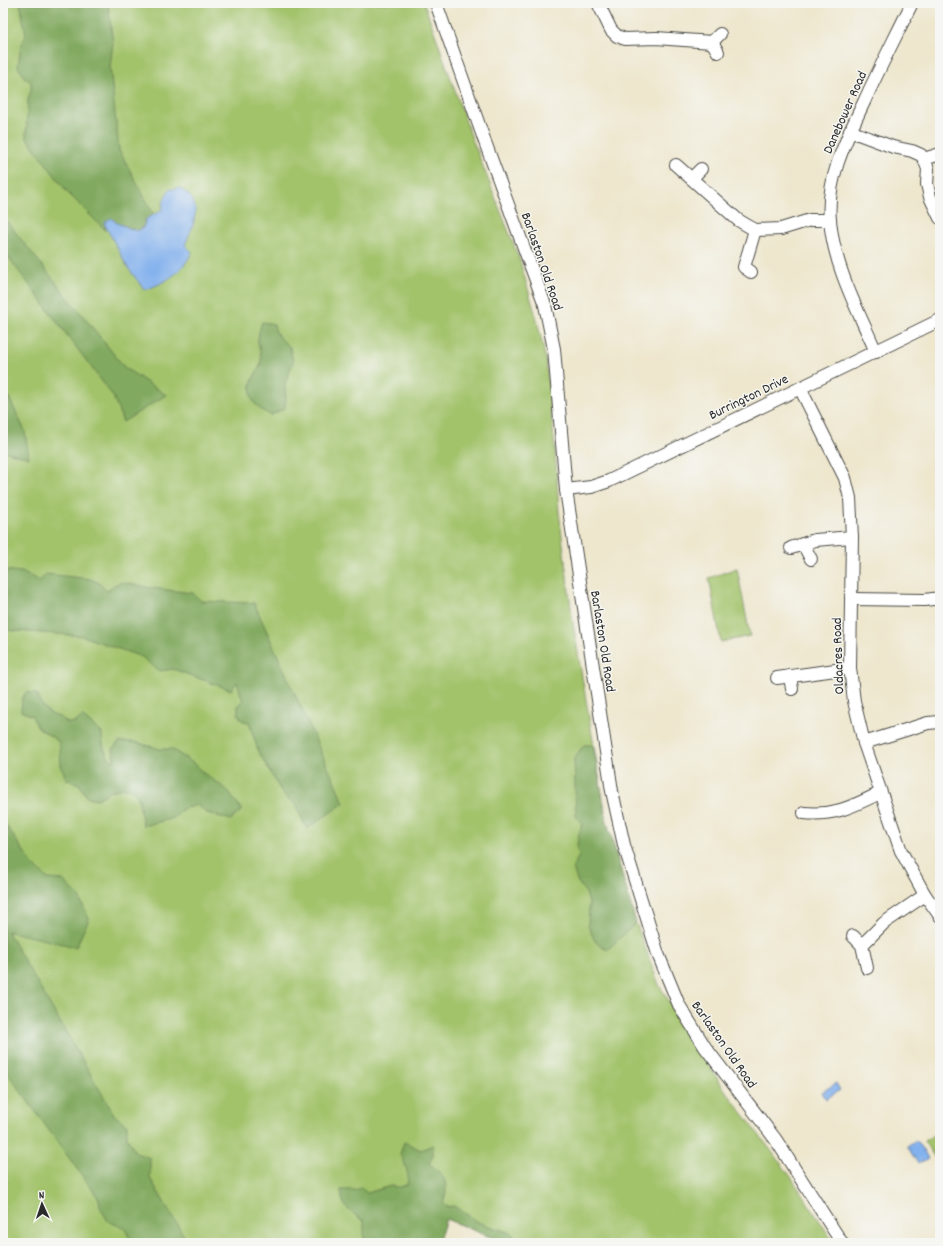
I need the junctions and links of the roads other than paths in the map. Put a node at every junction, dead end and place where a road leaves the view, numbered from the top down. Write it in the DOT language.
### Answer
graph roads {
  1 [pos="436,3"];
  2 [pos="598,3"];
  3 [pos="912,3"];
  4 [pos="717,43"];
  5 [pos="850,131"];
  6 [pos="940,154"];
  7 [pos="924,159"];
  8 [pos="676,165"];
  9 [pos="940,218"];
  10 [pos="830,220"];
  11 [pos="755,230"];
  12 [pos="743,270"];
  13 [pos="940,320"];
  14 [pos="876,352"];
  15 [pos="800,388"];
  16 [pos="566,490"];
  17 [pos="852,537"];
  18 [pos="803,544"];
  19 [pos="792,548"];
  20 [pos="811,559"];
  21 [pos="940,598"];
  22 [pos="851,599"];
  23 [pos="850,668"];
  24 [pos="777,678"];
  25 [pos="940,722"];
  26 [pos="864,743"];
  27 [pos="880,793"];
  28 [pos="804,813"];
  29 [pos="925,895"];
  30 [pos="940,916"];
  31 [pos="853,936"];
  32 [pos="862,945"];
  33 [pos="867,968"];
  34 [pos="842,1243"];
  1 -- 16 [label="street, Barlaston Old Road"];
  2 -- 4 [label="street"];
  3 -- 5 [label="street, Danebower Road"];
  5 -- 7 [label="street"];
  5 -- 10 [label="street, Danebower Road"];
  6 -- 7 [label="street"];
  7 -- 9 [label="street"];
  8 -- 11 [label="street"];
  10 -- 11 [label="street"];
  10 -- 14 [label="street, Danebower Road"];
  11 -- 12 [label="street"];
  13 -- 14 [label="street, Burrington Drive"];
  14 -- 15 [label="street, Burrington Drive"];
  15 -- 16 [label="street, Burrington Drive"];
  15 -- 17 [label="street, Oldacres Road"];
  16 -- 34 [label="street, Barlaston Old Road"];
  17 -- 18 [label="street"];
  17 -- 22 [label="street, Oldacres Road"];
  18 -- 19 [label="street"];
  18 -- 20 [label="street"];
  21 -- 22 [label="street"];
  22 -- 23 [label="street, Oldacres Road"];
  23 -- 24 [label="street"];
  23 -- 26 [label="street, Oldacres Road"];
  25 -- 26 [label="street"];
  26 -- 27 [label="street, Oldacres Road"];
  27 -- 28 [label="street"];
  27 -- 29 [label="street, Oldacres Road"];
  29 -- 30 [label="street, Oldacres Road"];
  29 -- 32 [label="street"];
  31 -- 32 [label="street"];
  32 -- 33 [label="street"];
}
